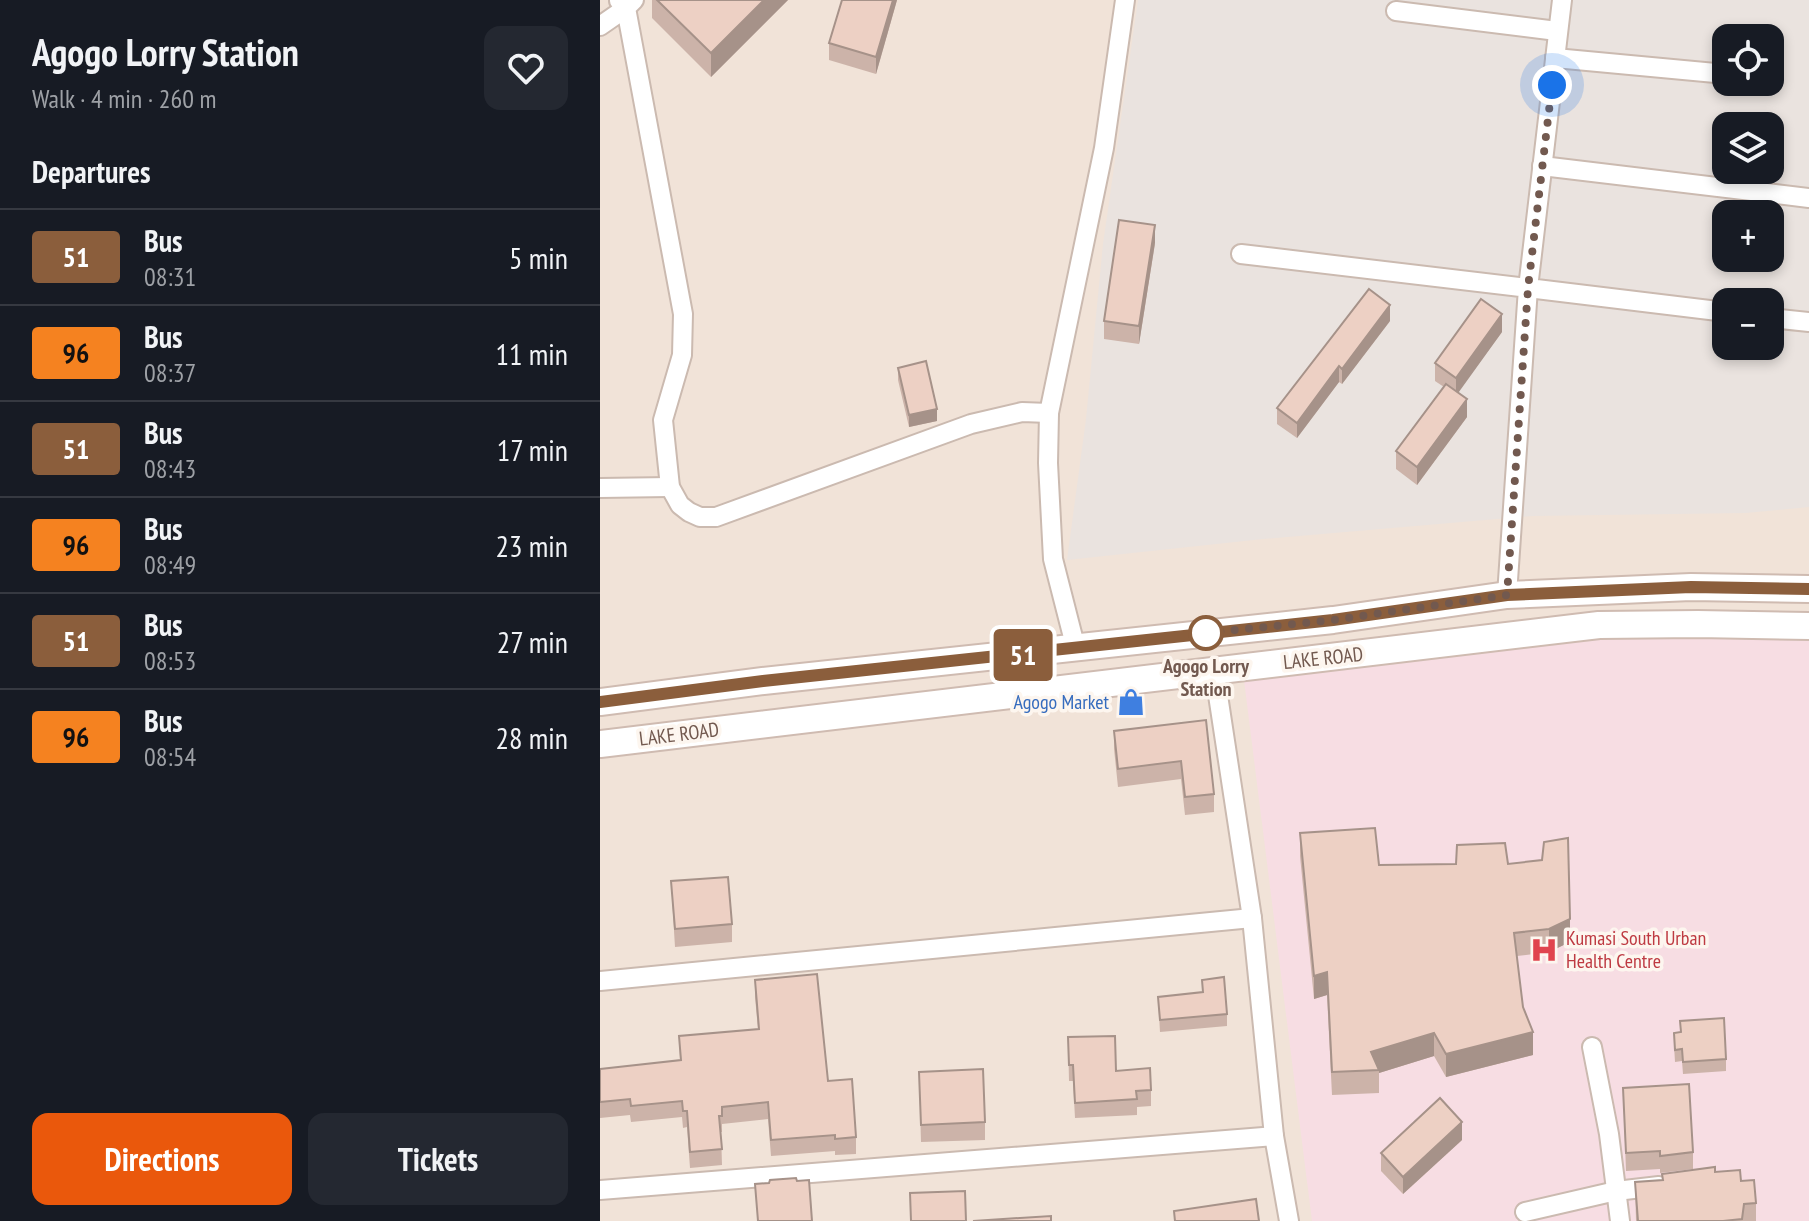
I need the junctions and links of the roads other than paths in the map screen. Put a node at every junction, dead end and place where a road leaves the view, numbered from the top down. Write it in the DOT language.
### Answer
graph roads {
  1 [pos="1125,0"];
  2 [pos="1562,0"];
  3 [pos="626,3"];
  4 [pos="1396,11"];
  5 [pos="600,26"];
  6 [pos="1557,31"];
  7 [pos="1555,58"];
  8 [pos="1712,73"];
  9 [pos="1542,166"];
  10 [pos="1809,198"];
  11 [pos="1241,254"];
  12 [pos="1528,288"];
  13 [pos="1712,310"];
  14 [pos="1784,319"];
  15 [pos="1809,322"];
  16 [pos="1049,413"];
  17 [pos="670,487"];
  18 [pos="600,488"];
  19 [pos="1809,589"];
  20 [pos="1507,595"];
  21 [pos="1809,626"];
  22 [pos="1076,649"];
  23 [pos="1214,669"];
  24 [pos="600,702"];
  25 [pos="600,744"];
  26 [pos="1252,918"];
  27 [pos="600,981"];
  28 [pos="1592,1047"];
  29 [pos="1274,1136"];
  30 [pos="1672,1184"];
  31 [pos="600,1190"];
  32 [pos="1616,1191"];
  33 [pos="1525,1212"];
  34 [pos="1289,1221"];
  35 [pos="1620,1221"];
  1 -- 16 [label="street"];
  2 -- 6 [label="street"];
  3 -- 5 [label="street"];
  3 -- 17 [label="street"];
  4 -- 6 [label="street"];
  6 -- 7 [label="street"];
  7 -- 8 [label="street"];
  7 -- 9 [label="street"];
  9 -- 10 [label="street"];
  9 -- 12 [label="street"];
  11 -- 12 [label="street"];
  12 -- 13 [label="street"];
  12 -- 20 [label="street"];
  14 -- 15 [label="street"];
  16 -- 17 [label="street"];
  16 -- 22 [label="street"];
  17 -- 18 [label="street"];
  19 -- 20 [label="main road, LAKE ROAD"];
  20 -- 22 [label="main road, LAKE ROAD"];
  21 -- 23 [label="main road, LAKE ROAD"];
  22 -- 24 [label="main road, LAKE ROAD"];
  23 -- 25 [label="main road, LAKE ROAD"];
  23 -- 26 [label="street"];
  26 -- 27 [label="street"];
  26 -- 29 [label="street"];
  28 -- 32 [label="street"];
  29 -- 31 [label="street"];
  29 -- 34 [label="street"];
  30 -- 32 [label="street"];
  32 -- 33 [label="street"];
  32 -- 35 [label="street"];
}
